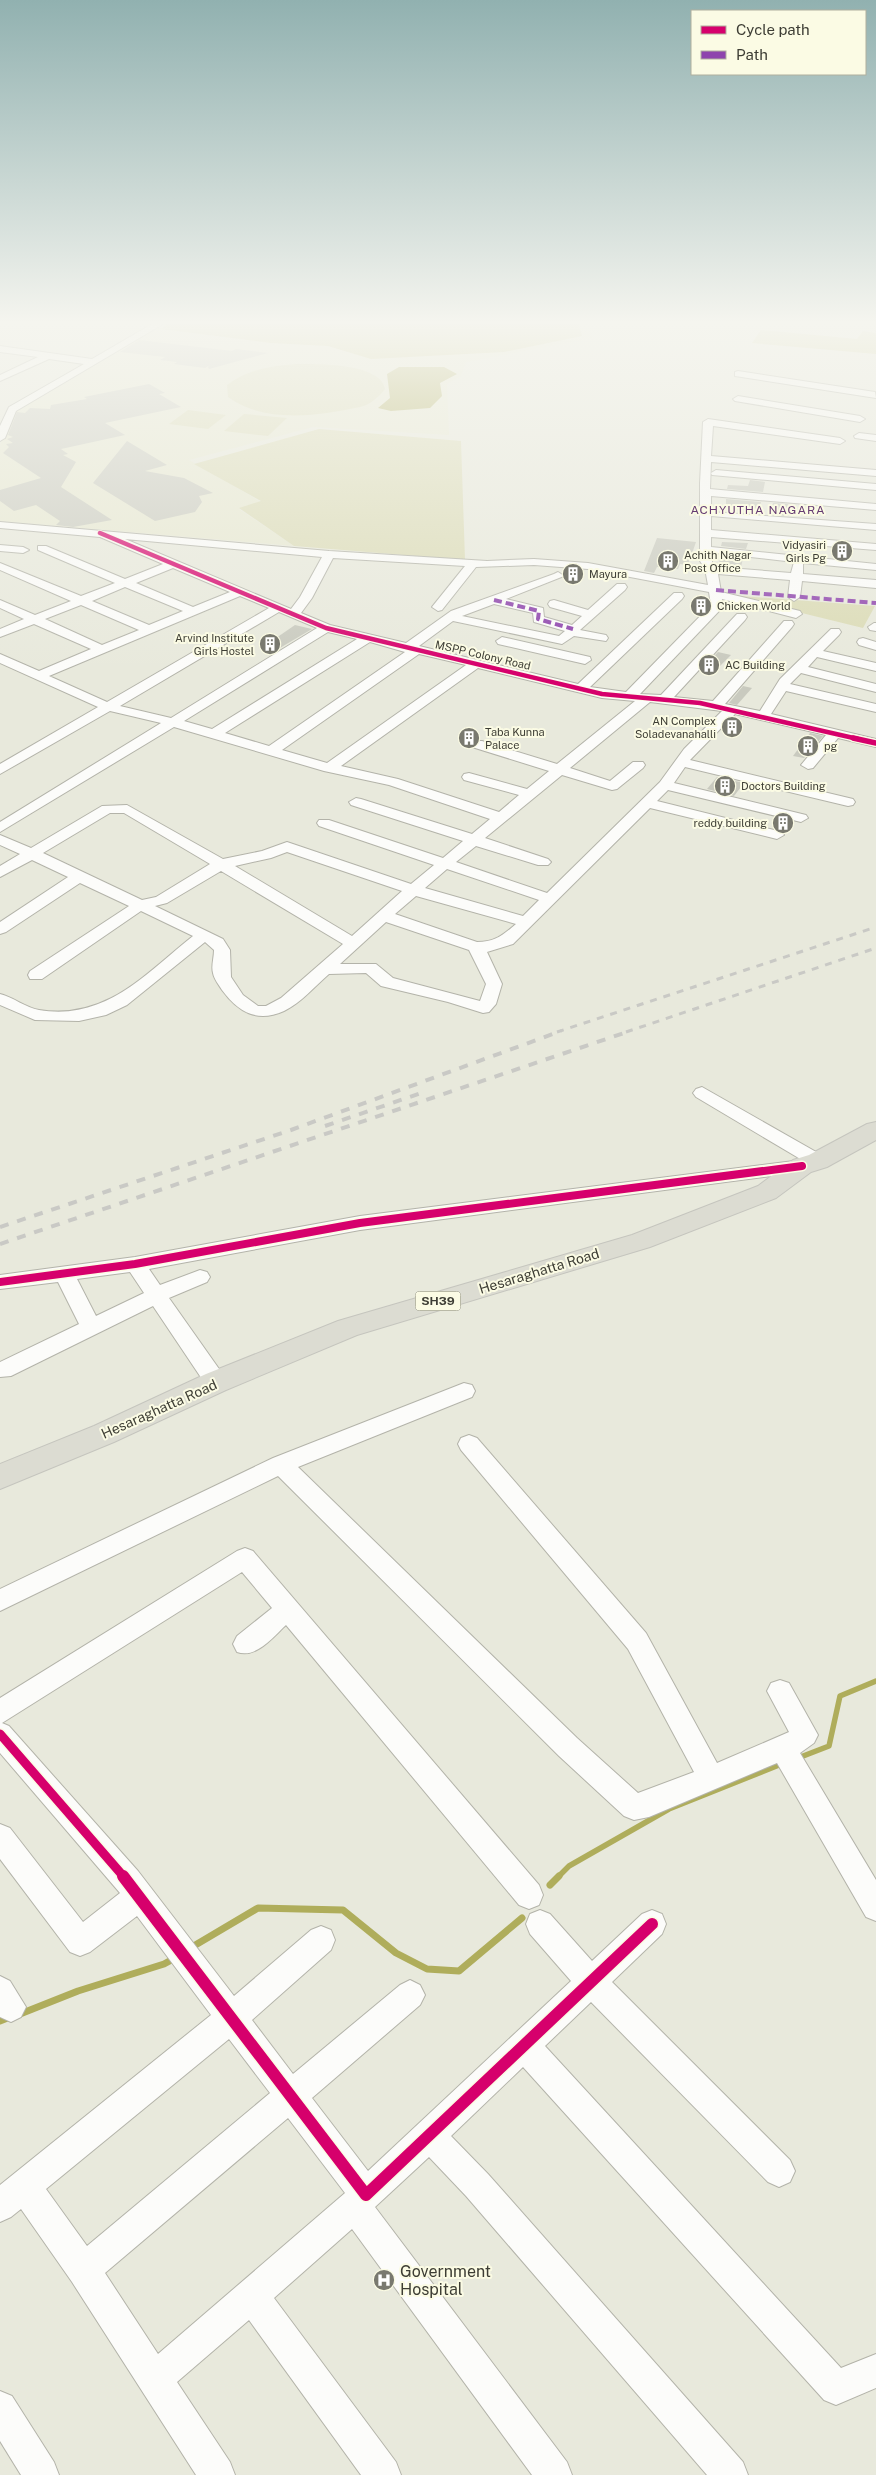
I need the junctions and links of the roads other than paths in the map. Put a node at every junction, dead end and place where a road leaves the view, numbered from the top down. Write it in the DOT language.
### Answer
graph roads {
  1 [pos="712,440"];
  2 [pos="824,440"];
  3 [pos="841,440"];
  4 [pos="822,456"];
  5 [pos="710,459"];
  6 [pos="818,468"];
  7 [pos="714,473"];
  8 [pos="876,473"];
  9 [pos="817,482"];
  10 [pos="876,487"];
  11 [pos="710,493"];
  12 [pos="811,501"];
  13 [pos="876,507"];
  14 [pos="715,514"];
  15 [pos="804,521"];
  16 [pos="0,525"];
  17 [pos="876,527"];
  18 [pos="711,533"];
  19 [pos="100,534"];
  20 [pos="802,541"];
  21 [pos="876,547"];
  22 [pos="0,548"];
  23 [pos="42,548"];
  24 [pos="23,550"];
  25 [pos="715,550"];
  26 [pos="329,554"];
  27 [pos="799,560"];
  28 [pos="473,563"];
  29 [pos="172,564"];
  30 [pos="0,566"];
  31 [pos="876,567"];
  32 [pos="711,569"];
  33 [pos="558,576"];
  34 [pos="795,577"];
  35 [pos="125,583"];
  36 [pos="876,584"];
  37 [pos="621,587"];
  38 [pos="715,592"];
  39 [pos="238,593"];
  40 [pos="678,596"];
  41 [pos="794,596"];
  42 [pos="81,600"];
  43 [pos="494,600"];
  44 [pos="0,604"];
  45 [pos="554,604"];
  46 [pos="438,607"];
  47 [pos="276,609"];
  48 [pos="192,611"];
  49 [pos="294,614"];
  50 [pos="590,614"];
  51 [pos="450,617"];
  52 [pos="741,617"];
  53 [pos="33,619"];
  54 [pos="437,626"];
  55 [pos="326,628"];
  56 [pos="150,630"];
  57 [pos="572,630"];
  58 [pos="835,632"];
  59 [pos="0,633"];
  60 [pos="602,638"];
  61 [pos="366,639"];
  62 [pos="863,642"];
  63 [pos="876,646"];
  64 [pos="104,650"];
  65 [pos="411,650"];
  66 [pos="813,652"];
  67 [pos="0,658"];
  68 [pos="585,660"];
  69 [pos="477,663"];
  70 [pos="876,667"];
  71 [pos="798,668"];
  72 [pos="37,676"];
  73 [pos="782,686"];
  74 [pos="876,688"];
  75 [pos="581,689"];
  76 [pos="630,696"];
  77 [pos="647,698"];
  78 [pos="664,700"];
  79 [pos="716,706"];
  80 [pos="108,707"];
  81 [pos="876,708"];
  82 [pos="732,709"];
  83 [pos="764,715"];
  84 [pos="172,722"];
  85 [pos="870,725"];
  86 [pos="835,733"];
  87 [pos="214,734"];
  88 [pos="858,738"];
  89 [pos="876,743"];
  90 [pos="477,744"];
  91 [pos="271,751"];
  92 [pos="681,762"];
  93 [pos="638,765"];
  94 [pos="808,765"];
  95 [pos="330,768"];
  96 [pos="0,770"];
  97 [pos="560,770"];
  98 [pos="469,777"];
  99 [pos="754,780"];
  100 [pos="664,785"];
  101 [pos="530,794"];
  102 [pos="356,802"];
  103 [pos="736,802"];
  104 [pos="848,802"];
  105 [pos="646,803"];
  106 [pos="500,818"];
  107 [pos="801,818"];
  108 [pos="720,821"];
  109 [pos="324,823"];
  110 [pos="0,828"];
  111 [pos="777,835"];
  112 [pos="0,839"];
  113 [pos="474,840"];
  114 [pos="30,853"];
  115 [pos="543,862"];
  116 [pos="447,863"];
  117 [pos="221,864"];
  118 [pos="0,872"];
  119 [pos="80,876"];
  120 [pos="412,890"];
  121 [pos="551,899"];
  122 [pos="140,905"];
  123 [pos="384,916"];
  124 [pos="528,922"];
  125 [pos="0,929"];
  126 [pos="204,935"];
  127 [pos="354,940"];
  128 [pos="476,946"];
  129 [pos="370,968"];
  130 [pos="322,969"];
  131 [pos="36,975"];
  132 [pos="0,1000"];
  133 [pos="702,1093"];
  134 [pos="876,1130"];
  135 [pos="810,1164"];
  136 [pos="135,1264"];
  137 [pos="64,1273"];
  138 [pos="200,1278"];
  139 [pos="0,1282"];
  140 [pos="157,1296"];
  141 [pos="91,1328"];
  142 [pos="4,1370"];
  143 [pos="216,1382"];
  144 [pos="464,1391"];
  145 [pos="470,1444"];
  146 [pos="281,1464"];
  147 [pos="0,1477"];
  148 [pos="0,1601"];
  149 [pos="288,1609"];
  150 [pos="246,1644"];
  151 [pos="780,1690"];
  152 [pos="0,1712"];
  153 [pos="0,1734"];
  154 [pos="788,1756"];
  155 [pos="711,1778"];
  156 [pos="0,1837"];
  157 [pos="529,1895"];
  158 [pos="139,1896"];
  159 [pos="876,1907"];
  160 [pos="540,1924"];
  161 [pos="652,1924"];
  162 [pos="321,1940"];
  163 [pos="591,1981"];
  164 [pos="410,1995"];
  165 [pos="232,2017"];
  166 [pos="524,2046"];
  167 [pos="291,2094"];
  168 [pos="429,2135"];
  169 [pos="779,2171"];
  170 [pos="12,2196"];
  171 [pos="360,2200"];
  172 [pos="84,2270"];
  173 [pos="251,2295"];
  174 [pos="876,2371"];
  175 [pos="155,2380"];
  176 [pos="0,2408"];
  177 [pos="41,2475"];
  178 [pos="217,2475"];
  179 [pos="384,2475"];
  180 [pos="554,2475"];
  181 [pos="730,2475"];
  1 -- 5 [label="street"];
  2 -- 3 [label="street"];
  4 -- 6 [label="street"];
  5 -- 6 [label="street"];
  5 -- 7 [label="street"];
  5 -- 11 [label="street"];
  6 -- 8 [label="street"];
  6 -- 9 [label="street"];
  7 -- 9 [label="street"];
  7 -- 11 [label="street"];
  9 -- 10 [label="street"];
  9 -- 12 [label="street"];
  11 -- 12 [label="street"];
  11 -- 14 [label="street"];
  11 -- 18 [label="street"];
  12 -- 13 [label="street"];
  12 -- 15 [label="street"];
  14 -- 15 [label="street"];
  14 -- 18 [label="street"];
  15 -- 17 [label="street"];
  15 -- 20 [label="street"];
  16 -- 19 [label="street"];
  18 -- 20 [label="street"];
  18 -- 25 [label="street"];
  18 -- 32 [label="street"];
  19 -- 26 [label="street"];
  19 -- 29 [label="street, MSPP Colony Road"];
  20 -- 21 [label="street"];
  20 -- 27 [label="street"];
  22 -- 24 [label="street"];
  23 -- 35 [label="street"];
  25 -- 27 [label="street"];
  25 -- 32 [label="street"];
  26 -- 28 [label="street"];
  26 -- 49 [label="street"];
  27 -- 31 [label="street"];
  27 -- 34 [label="street"];
  28 -- 38 [label="street"];
  28 -- 46 [label="street"];
  29 -- 35 [label="street"];
  29 -- 39 [label="street, MSPP Colony Road"];
  30 -- 42 [label="street"];
  32 -- 34 [label="street"];
  32 -- 38 [label="street"];
  33 -- 43 [label="street"];
  34 -- 36 [label="street"];
  34 -- 41 [label="street"];
  35 -- 42 [label="street"];
  35 -- 48 [label="street"];
  37 -- 50 [label="street"];
  38 -- 76 [label="street"];
  38 -- 79 [label="street"];
  39 -- 47 [label="street, MSPP Colony Road"];
  39 -- 48 [label="street"];
  40 -- 75 [label="street"];
  42 -- 53 [label="street"];
  42 -- 56 [label="street"];
  43 -- 51 [label="street"];
  43 -- 57 [label="street"];
  44 -- 53 [label="street"];
  45 -- 50 [label="street"];
  47 -- 49 [label="street, MSPP Colony Road"];
  47 -- 80 [label="street"];
  48 -- 56 [label="street"];
  49 -- 55 [label="street, MSPP Colony Road"];
  50 -- 57 [label="street"];
  51 -- 54 [label="street"];
  51 -- 57 [label="street"];
  52 -- 78 [label="street"];
  53 -- 59 [label="street"];
  53 -- 64 [label="street"];
  54 -- 65 [label="street"];
  54 -- 68 [label="street"];
  55 -- 61 [label="street, MSPP Colony Road"];
  55 -- 84 [label="street"];
  56 -- 64 [label="street"];
  57 -- 60 [label="street"];
  58 -- 66 [label="street"];
  61 -- 65 [label="street, MSPP Colony Road"];
  61 -- 87 [label="street"];
  62 -- 63 [label="street"];
  64 -- 72 [label="street"];
  65 -- 69 [label="street, MSPP Colony Road"];
  65 -- 91 [label="street"];
  66 -- 70 [label="street"];
  66 -- 71 [label="street"];
  67 -- 72 [label="street"];
  69 -- 75 [label="street, MSPP Colony Road"];
  69 -- 95 [label="street"];
  71 -- 73 [label="street"];
  71 -- 74 [label="street"];
  72 -- 80 [label="street"];
  73 -- 81 [label="street"];
  73 -- 83 [label="street"];
  75 -- 76 [label="street, MSPP Colony Road"];
  76 -- 77 [label="street, MSPP Colony Road"];
  77 -- 78 [label="street, MSPP Colony Road"];
  77 -- 97 [label="street"];
  78 -- 79 [label="street, MSPP Colony Road"];
  79 -- 82 [label="street, MSPP Colony Road"];
  80 -- 84 [label="street"];
  80 -- 96 [label="street"];
  82 -- 83 [label="street, MSPP Colony Road"];
  82 -- 92 [label="street"];
  83 -- 86 [label="street, MSPP Colony Road"];
  84 -- 87 [label="street"];
  84 -- 110 [label="street"];
  85 -- 88 [label="street"];
  86 -- 88 [label="street, MSPP Colony Road"];
  86 -- 94 [label="street"];
  87 -- 91 [label="street"];
  88 -- 89 [label="street, MSPP Colony Road"];
  90 -- 97 [label="street"];
  91 -- 95 [label="street"];
  92 -- 99 [label="street"];
  92 -- 100 [label="street"];
  93 -- 97 [label="street"];
  95 -- 106 [label="street"];
  97 -- 101 [label="street"];
  98 -- 101 [label="street"];
  99 -- 103 [label="street"];
  99 -- 104 [label="street"];
  100 -- 103 [label="street"];
  100 -- 105 [label="street"];
  101 -- 106 [label="street"];
  102 -- 113 [label="street"];
  103 -- 107 [label="street"];
  103 -- 108 [label="street"];
  105 -- 108 [label="street"];
  105 -- 121 [label="street"];
  106 -- 113 [label="street"];
  108 -- 111 [label="street"];
  109 -- 116 [label="street"];
  112 -- 114 [label="street"];
  113 -- 115 [label="street"];
  113 -- 116 [label="street"];
  114 -- 117 [label="street"];
  114 -- 118 [label="street"];
  114 -- 119 [label="street"];
  116 -- 120 [label="street"];
  116 -- 121 [label="street"];
  117 -- 120 [label="street"];
  117 -- 122 [label="street"];
  117 -- 127 [label="street"];
  119 -- 122 [label="street"];
  119 -- 125 [label="street"];
  120 -- 123 [label="street"];
  120 -- 124 [label="street"];
  121 -- 124 [label="street"];
  122 -- 126 [label="street"];
  122 -- 131 [label="street"];
  123 -- 127 [label="street"];
  123 -- 128 [label="street"];
  124 -- 128 [label="street"];
  126 -- 130 [label="street"];
  126 -- 132 [label="street"];
  127 -- 129 [label="street"];
  127 -- 130 [label="street"];
  128 -- 129 [label="street"];
  129 -- 130 [label="street"];
  133 -- 135 [label="street"];
  134 -- 135 [label="main road, Hesaraghatta Road / SH39"];
  135 -- 136 [label="street"];
  135 -- 143 [label="main road, Hesaraghatta Road / SH39"];
  136 -- 137 [label="street"];
  136 -- 140 [label="street"];
  137 -- 139 [label="street"];
  137 -- 141 [label="street"];
  138 -- 140 [label="street"];
  140 -- 141 [label="street"];
  140 -- 143 [label="street"];
  141 -- 142 [label="street"];
  143 -- 147 [label="main road, Hesaraghatta Road / SH39"];
  144 -- 146 [label="street"];
  145 -- 155 [label="street"];
  146 -- 148 [label="street"];
  146 -- 155 [label="street"];
  149 -- 150 [label="street"];
  149 -- 152 [label="street"];
  149 -- 157 [label="street"];
  151 -- 154 [label="street"];
  153 -- 158 [label="street"];
  154 -- 155 [label="street"];
  154 -- 159 [label="street"];
  156 -- 158 [label="street"];
  158 -- 165 [label="street"];
  160 -- 163 [label="street"];
  161 -- 163 [label="street"];
  162 -- 165 [label="street"];
  163 -- 166 [label="street"];
  163 -- 169 [label="street"];
  164 -- 167 [label="street"];
  165 -- 167 [label="street"];
  165 -- 170 [label="street"];
  166 -- 168 [label="street"];
  166 -- 174 [label="street"];
  167 -- 171 [label="street"];
  167 -- 172 [label="street"];
  168 -- 171 [label="street"];
  168 -- 181 [label="street"];
  170 -- 172 [label="street"];
  171 -- 173 [label="street"];
  171 -- 180 [label="street"];
  172 -- 175 [label="street"];
  173 -- 175 [label="street"];
  173 -- 179 [label="street"];
  175 -- 178 [label="street"];
  176 -- 177 [label="street"];
}
